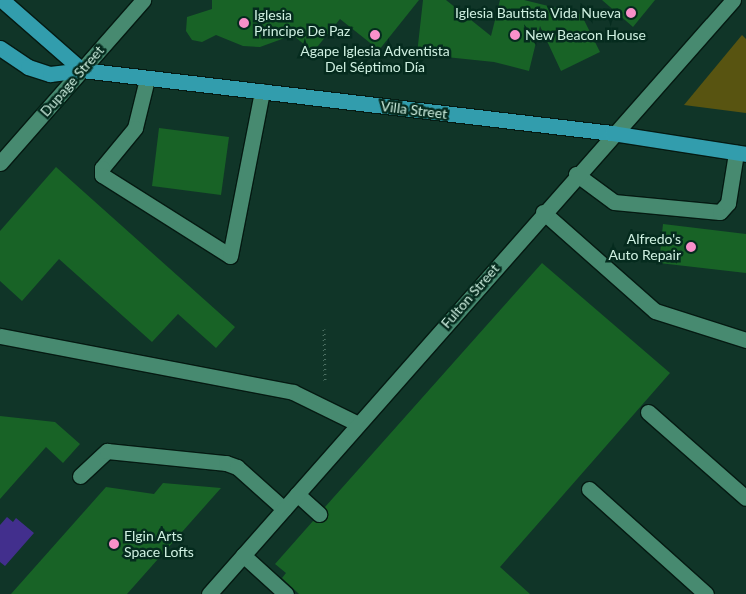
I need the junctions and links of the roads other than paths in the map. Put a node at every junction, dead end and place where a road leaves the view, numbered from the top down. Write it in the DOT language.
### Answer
graph roads {
  1 [pos="2,0"];
  2 [pos="144,0"];
  3 [pos="732,0"];
  4 [pos="0,48"];
  5 [pos="82,70"];
  6 [pos="147,79"];
  7 [pos="262,91"];
  8 [pos="612,133"];
  9 [pos="741,154"];
  10 [pos="0,163"];
  11 [pos="576,174"];
  12 [pos="543,212"];
  13 [pos="0,336"];
  14 [pos="746,340"];
  15 [pos="648,412"];
  16 [pos="358,424"];
  17 [pos="80,476"];
  18 [pos="589,489"];
  19 [pos="297,494"];
  20 [pos="746,498"];
  21 [pos="284,509"];
  22 [pos="319,514"];
  23 [pos="243,555"];
  24 [pos="209,594"];
  25 [pos="286,594"];
  26 [pos="706,594"];
  1 -- 5 [label="main road"];
  2 -- 5 [label="street, Dupage Street"];
  3 -- 8 [label="street, Fulton Street"];
  4 -- 5 [label="main road, Villa Street"];
  5 -- 6 [label="main road, Villa Street"];
  5 -- 10 [label="street, Dupage Street"];
  6 -- 7 [label="main road, Villa Street"];
  6 -- 7 [label="street"];
  7 -- 8 [label="main road, Villa Street"];
  8 -- 9 [label="main road, Villa Street"];
  8 -- 11 [label="street, Fulton Street"];
  9 -- 11 [label="street"];
  11 -- 12 [label="street, Fulton Street"];
  12 -- 14 [label="street"];
  12 -- 16 [label="street, Fulton Street"];
  13 -- 16 [label="street"];
  15 -- 20 [label="street"];
  16 -- 19 [label="street, Fulton Street"];
  17 -- 21 [label="street"];
  18 -- 26 [label="street"];
  19 -- 21 [label="street, Fulton Street"];
  19 -- 22 [label="street"];
  21 -- 23 [label="street, Fulton Street"];
  23 -- 24 [label="street, Fulton Street"];
  23 -- 25 [label="street"];
}
